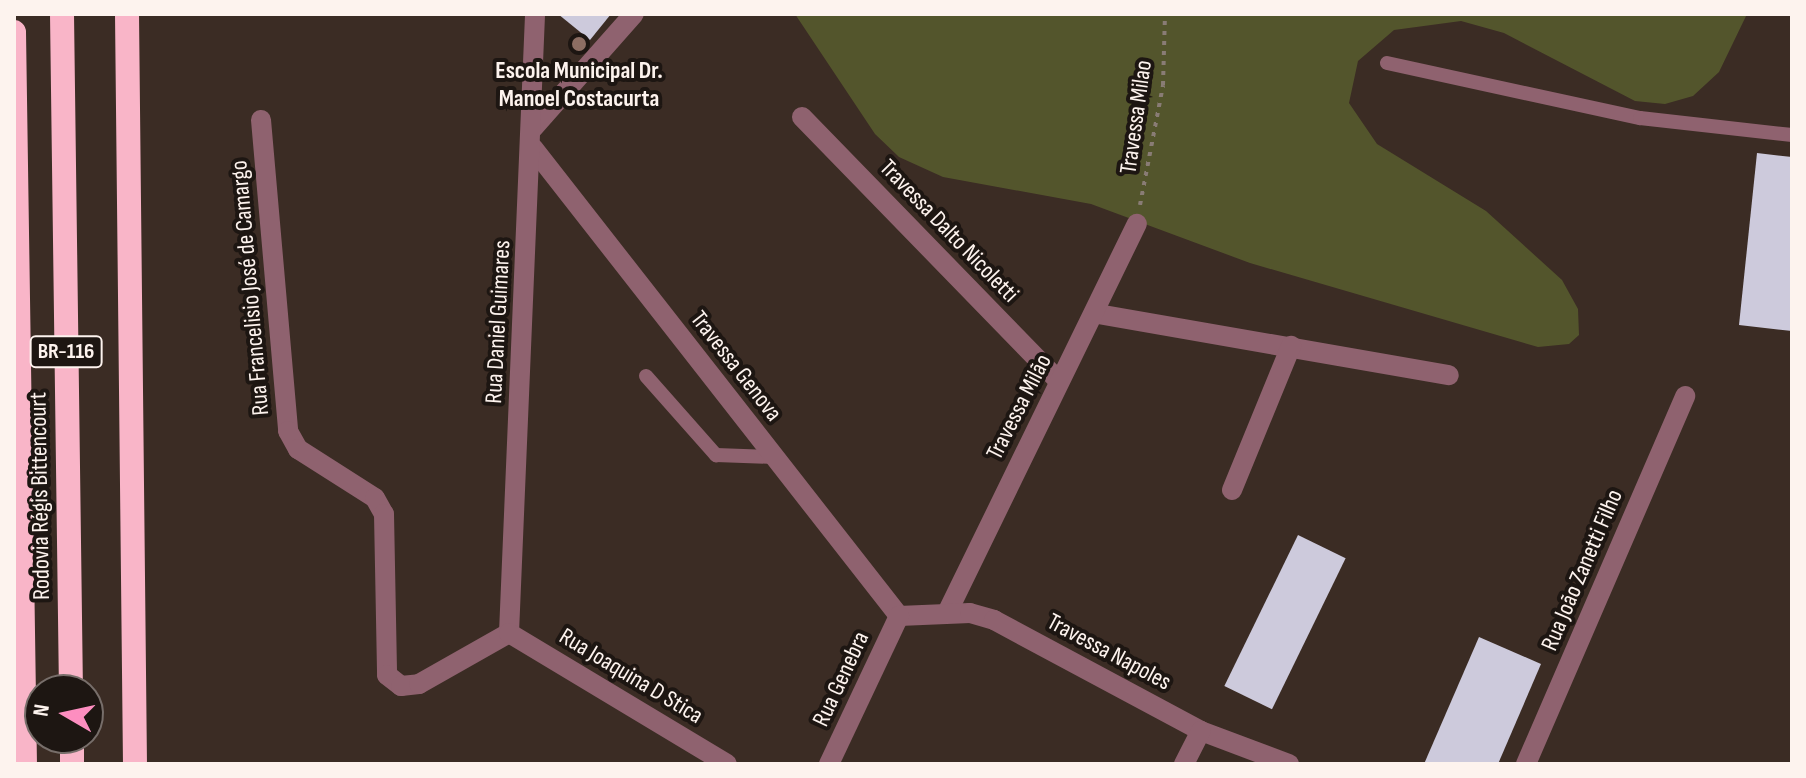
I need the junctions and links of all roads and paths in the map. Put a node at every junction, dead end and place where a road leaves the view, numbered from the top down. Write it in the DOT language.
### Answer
graph roads {
  1 [pos="62,14"];
  2 [pos="127,14"];
  3 [pos="535,14"];
  4 [pos="634,14"];
  5 [pos="1165,14"];
  6 [pos="14,32"];
  7 [pos="1387,63"];
  8 [pos="802,117"];
  9 [pos="261,120"];
  10 [pos="1792,135"];
  11 [pos="533,138"];
  12 [pos="1137,224"];
  13 [pos="1098,314"];
  14 [pos="1291,346"];
  15 [pos="1449,375"];
  16 [pos="646,376"];
  17 [pos="1059,381"];
  18 [pos="1685,396"];
  19 [pos="774,457"];
  20 [pos="1232,490"];
  21 [pos="947,613"];
  22 [pos="899,616"];
  23 [pos="509,633"];
  24 [pos="71,674"];
  25 [pos="1201,731"];
  26 [pos="25,764"];
  27 [pos="135,764"];
  28 [pos="727,764"];
  29 [pos="829,764"];
  30 [pos="1184,764"];
  31 [pos="1289,764"];
  32 [pos="1526,764"];
  1 -- 24 [label="highway, Rodovia Régis Bittencourt / BR-116"];
  2 -- 27 [label="highway"];
  3 -- 11 [label="street, Rua Daniel Guimares"];
  4 -- 11 [label="street"];
  5 -- 12 [label="path, Travessa Milao"];
  6 -- 26 [label="highway, Rodovia Régis Bittencourt / BR-116"];
  7 -- 10 [label="lane"];
  8 -- 17 [label="street, Travessa Dalto Nicoletti"];
  9 -- 23 [label="street, Rua Francelisio José de Camargo"];
  11 -- 19 [label="street, Travessa Genova"];
  11 -- 23 [label="street, Rua Daniel Guimares"];
  12 -- 13 [label="street, Travessa Milão"];
  13 -- 14 [label="street"];
  13 -- 17 [label="street, Travessa Milão"];
  14 -- 15 [label="street"];
  14 -- 20 [label="street"];
  16 -- 19 [label="lane"];
  17 -- 21 [label="street, Travessa Milão"];
  18 -- 32 [label="street, Rua João Zanetti Filho"];
  19 -- 22 [label="street, Travessa Genova"];
  21 -- 22 [label="street, Travessa Napoles"];
  21 -- 25 [label="street, Travessa Napoles"];
  22 -- 29 [label="street, Rua Genebra"];
  23 -- 28 [label="street, Rua Joaquina D Stica"];
  25 -- 30 [label="street"];
  25 -- 31 [label="street, Travessa Napoles"];
}
